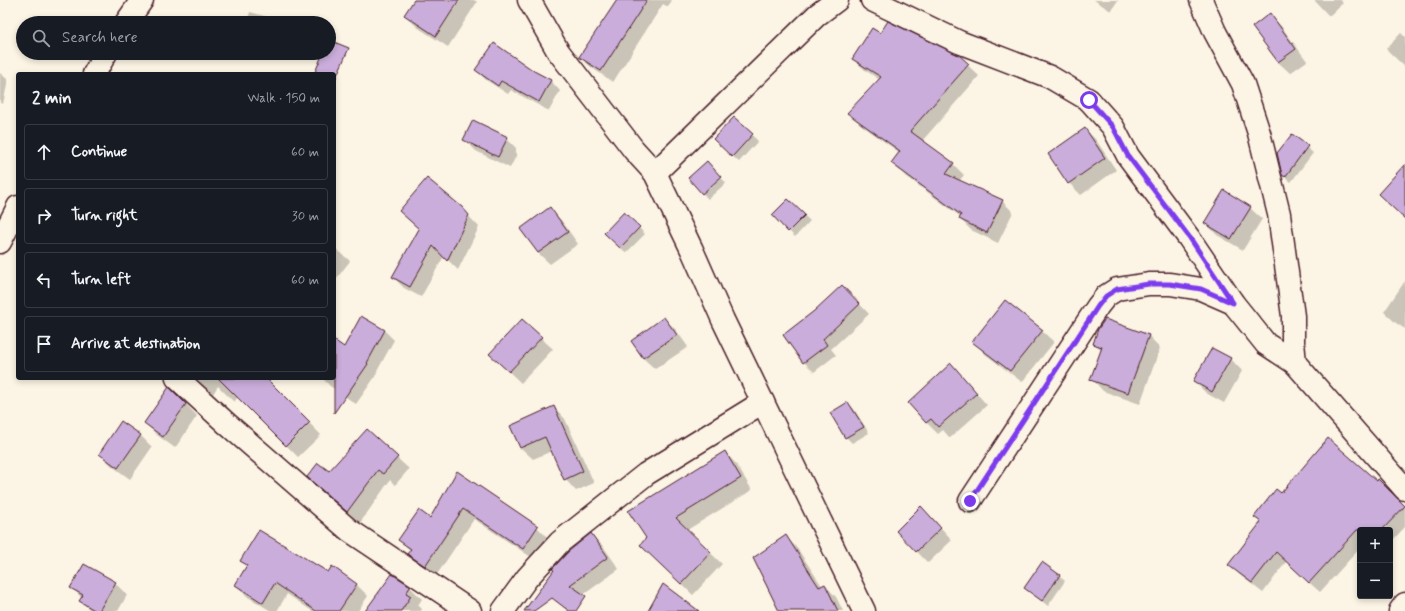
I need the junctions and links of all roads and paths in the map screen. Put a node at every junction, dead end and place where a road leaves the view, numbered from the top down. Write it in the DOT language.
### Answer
graph roads {
  1 [pos="142,0"];
  2 [pos="529,0"];
  3 [pos="837,0"];
  4 [pos="872,0"];
  5 [pos="1201,0"];
  6 [pos="131,16"];
  7 [pos="102,60"];
  8 [pos="95,72"];
  9 [pos="655,173"];
  10 [pos="1233,303"];
  11 [pos="1295,363"];
  12 [pos="178,380"];
  13 [pos="763,402"];
  14 [pos="1405,489"];
  15 [pos="970,501"];
  16 [pos="1405,604"];
  17 [pos="470,611"];
  18 [pos="503,611"];
  19 [pos="864,611"];
  20 [pos="1400,611"];
  1 -- 6 [label="street"];
  2 -- 9 [label="street"];
  3 -- 9 [label="street"];
  4 -- 10 [label="street"];
  5 -- 11 [label="street"];
  7 -- 8 [label="street"];
  9 -- 13 [label="street"];
  10 -- 11 [label="street"];
  10 -- 15 [label="street"];
  11 -- 14 [label="street"];
  12 -- 17 [label="street"];
  13 -- 18 [label="street"];
  13 -- 19 [label="street"];
  16 -- 20 [label="street"];
}
